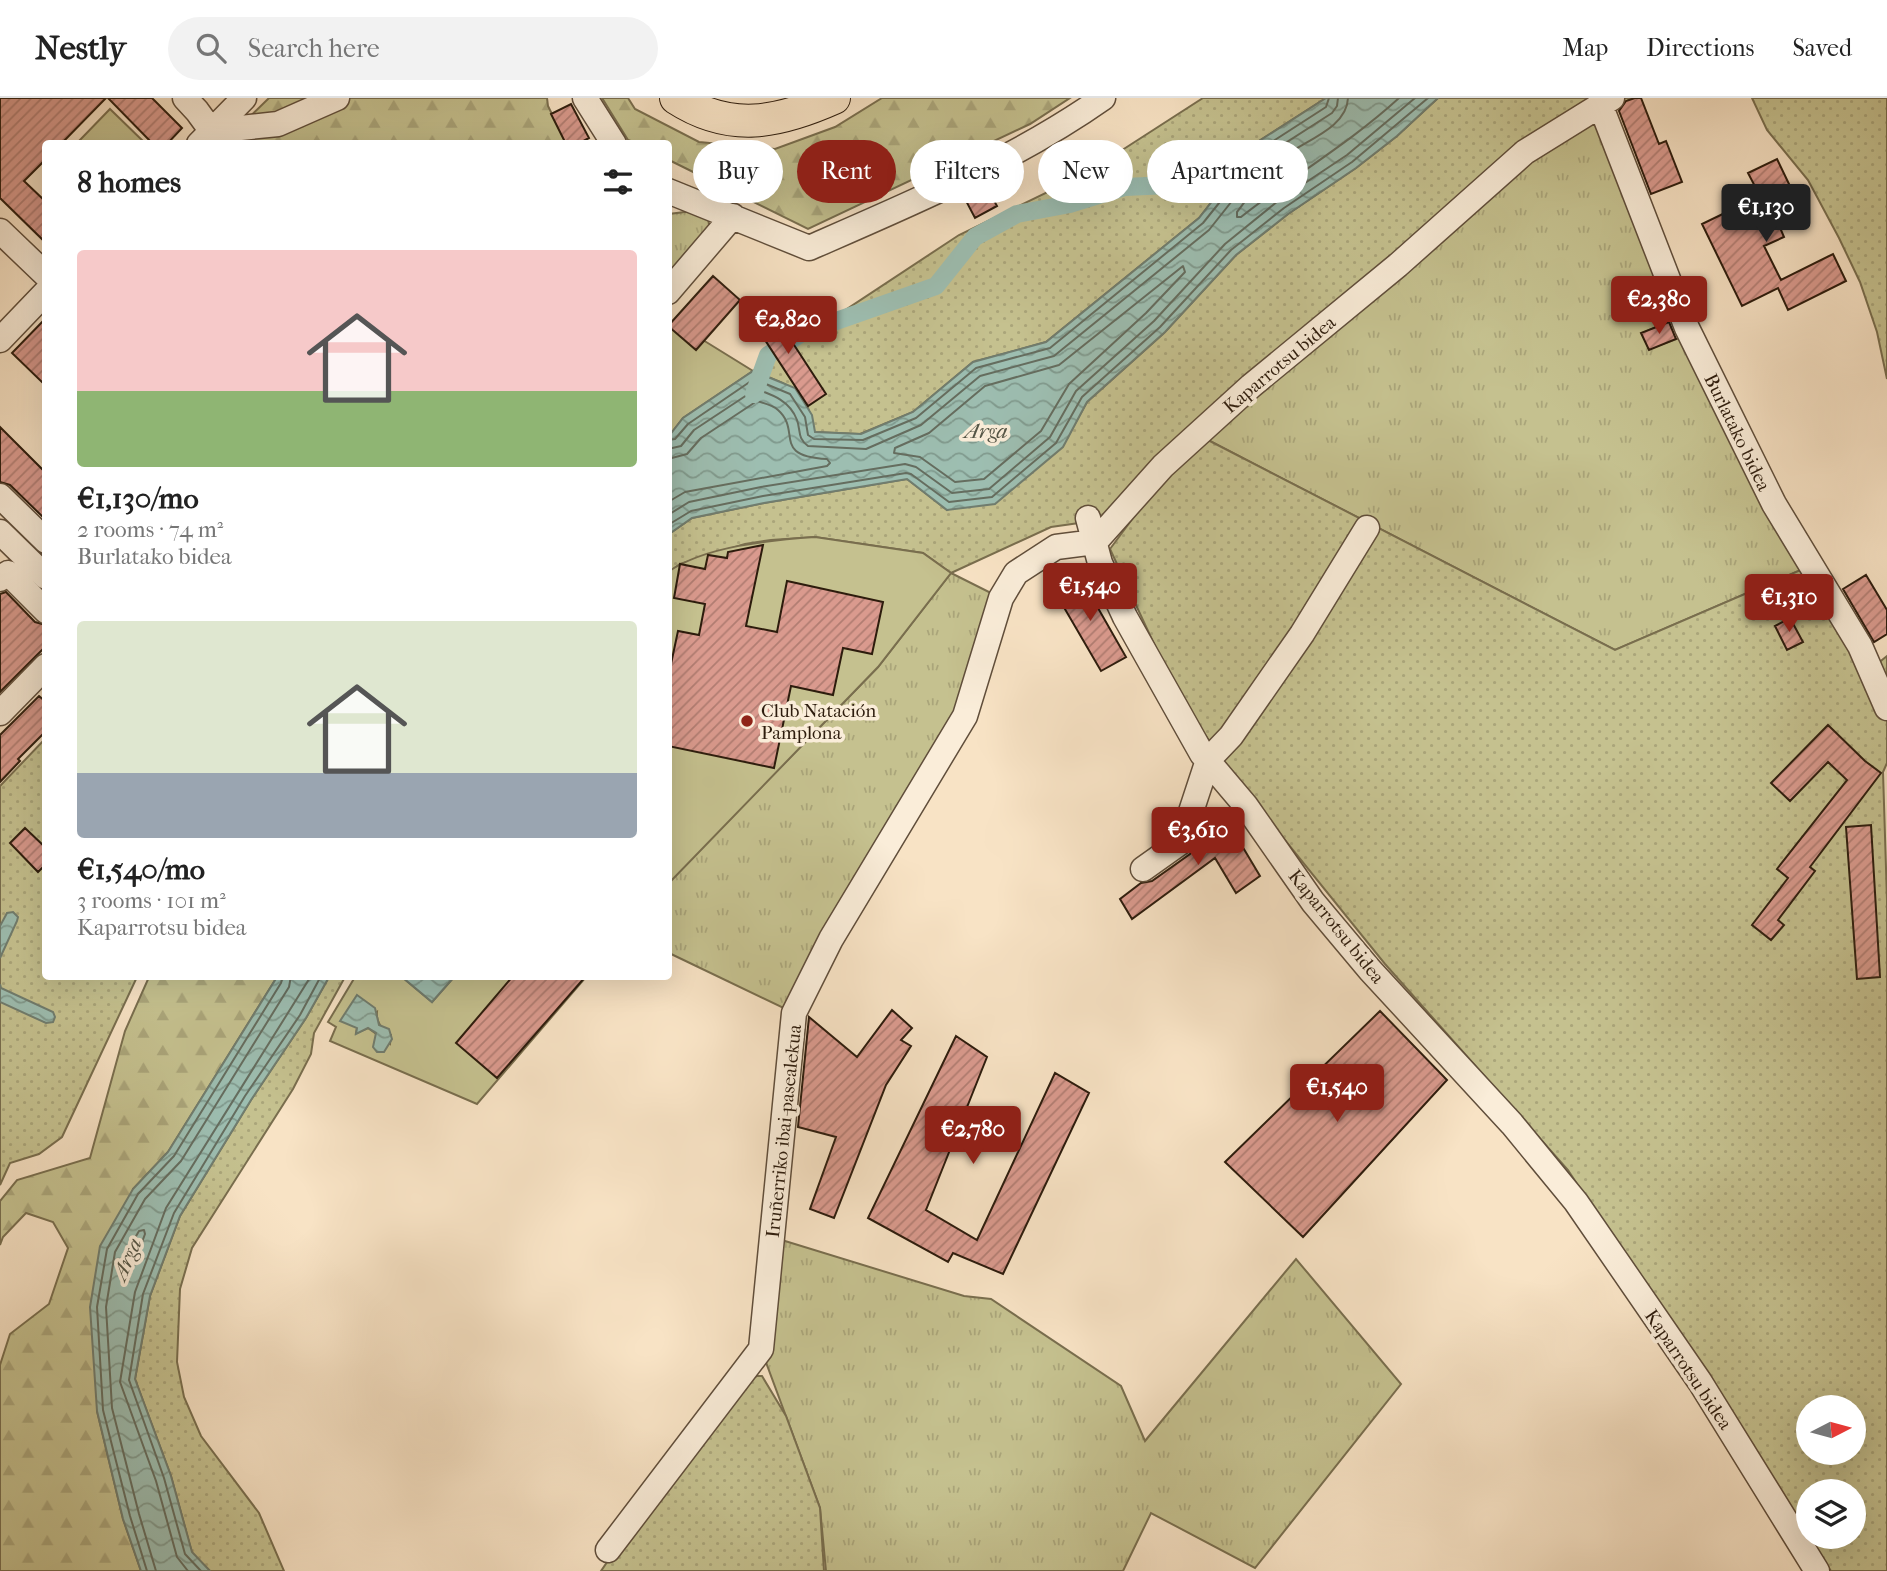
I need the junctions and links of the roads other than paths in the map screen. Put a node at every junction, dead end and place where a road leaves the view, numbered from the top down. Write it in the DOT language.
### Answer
graph roads {
  1 [pos="185,98"];
  2 [pos="244,98"];
  3 [pos="337,98"];
  4 [pos="586,98"];
  5 [pos="676,98"];
  6 [pos="834,98"];
  7 [pos="1103,98"];
  8 [pos="1606,101"];
  9 [pos="210,139"];
  10 [pos="612,140"];
  11 [pos="672,193"];
  12 [pos="733,216"];
  13 [pos="0,231"];
  14 [pos="42,271"];
  15 [pos="672,287"];
  16 [pos="42,296"];
  17 [pos="0,340"];
  18 [pos="0,495"];
  19 [pos="1367,528"];
  20 [pos="1091,530"];
  21 [pos="0,531"];
  22 [pos="42,537"];
  23 [pos="42,573"];
  24 [pos="0,579"];
  25 [pos="42,607"];
  26 [pos="42,670"];
  27 [pos="1887,708"];
  28 [pos="0,713"];
  29 [pos="1208,760"];
  30 [pos="1143,869"];
  31 [pos="608,1550"];
  32 [pos="1817,1571"];
  1 -- 9 [label="street"];
  2 -- 9 [label="street"];
  3 -- 9 [label="street"];
  4 -- 10 [label="street"];
  5 -- 6 [label="main road"];
  7 -- 12 [label="street"];
  8 -- 20 [label="street, Kaparrotsu bidea"];
  8 -- 27 [label="street, Burlatako bidea"];
  11 -- 12 [label="street"];
  12 -- 15 [label="street"];
  13 -- 14 [label="street"];
  16 -- 17 [label="street"];
  18 -- 22 [label="street"];
  19 -- 29 [label="street"];
  20 -- 29 [label="street, Kaparrotsu bidea"];
  20 -- 31 [label="street, Iruñerriko ibai-pasealekua"];
  21 -- 23 [label="street"];
  24 -- 25 [label="street"];
  26 -- 28 [label="street"];
  29 -- 30 [label="street"];
  29 -- 32 [label="street, Kaparrotsu bidea"];
}
